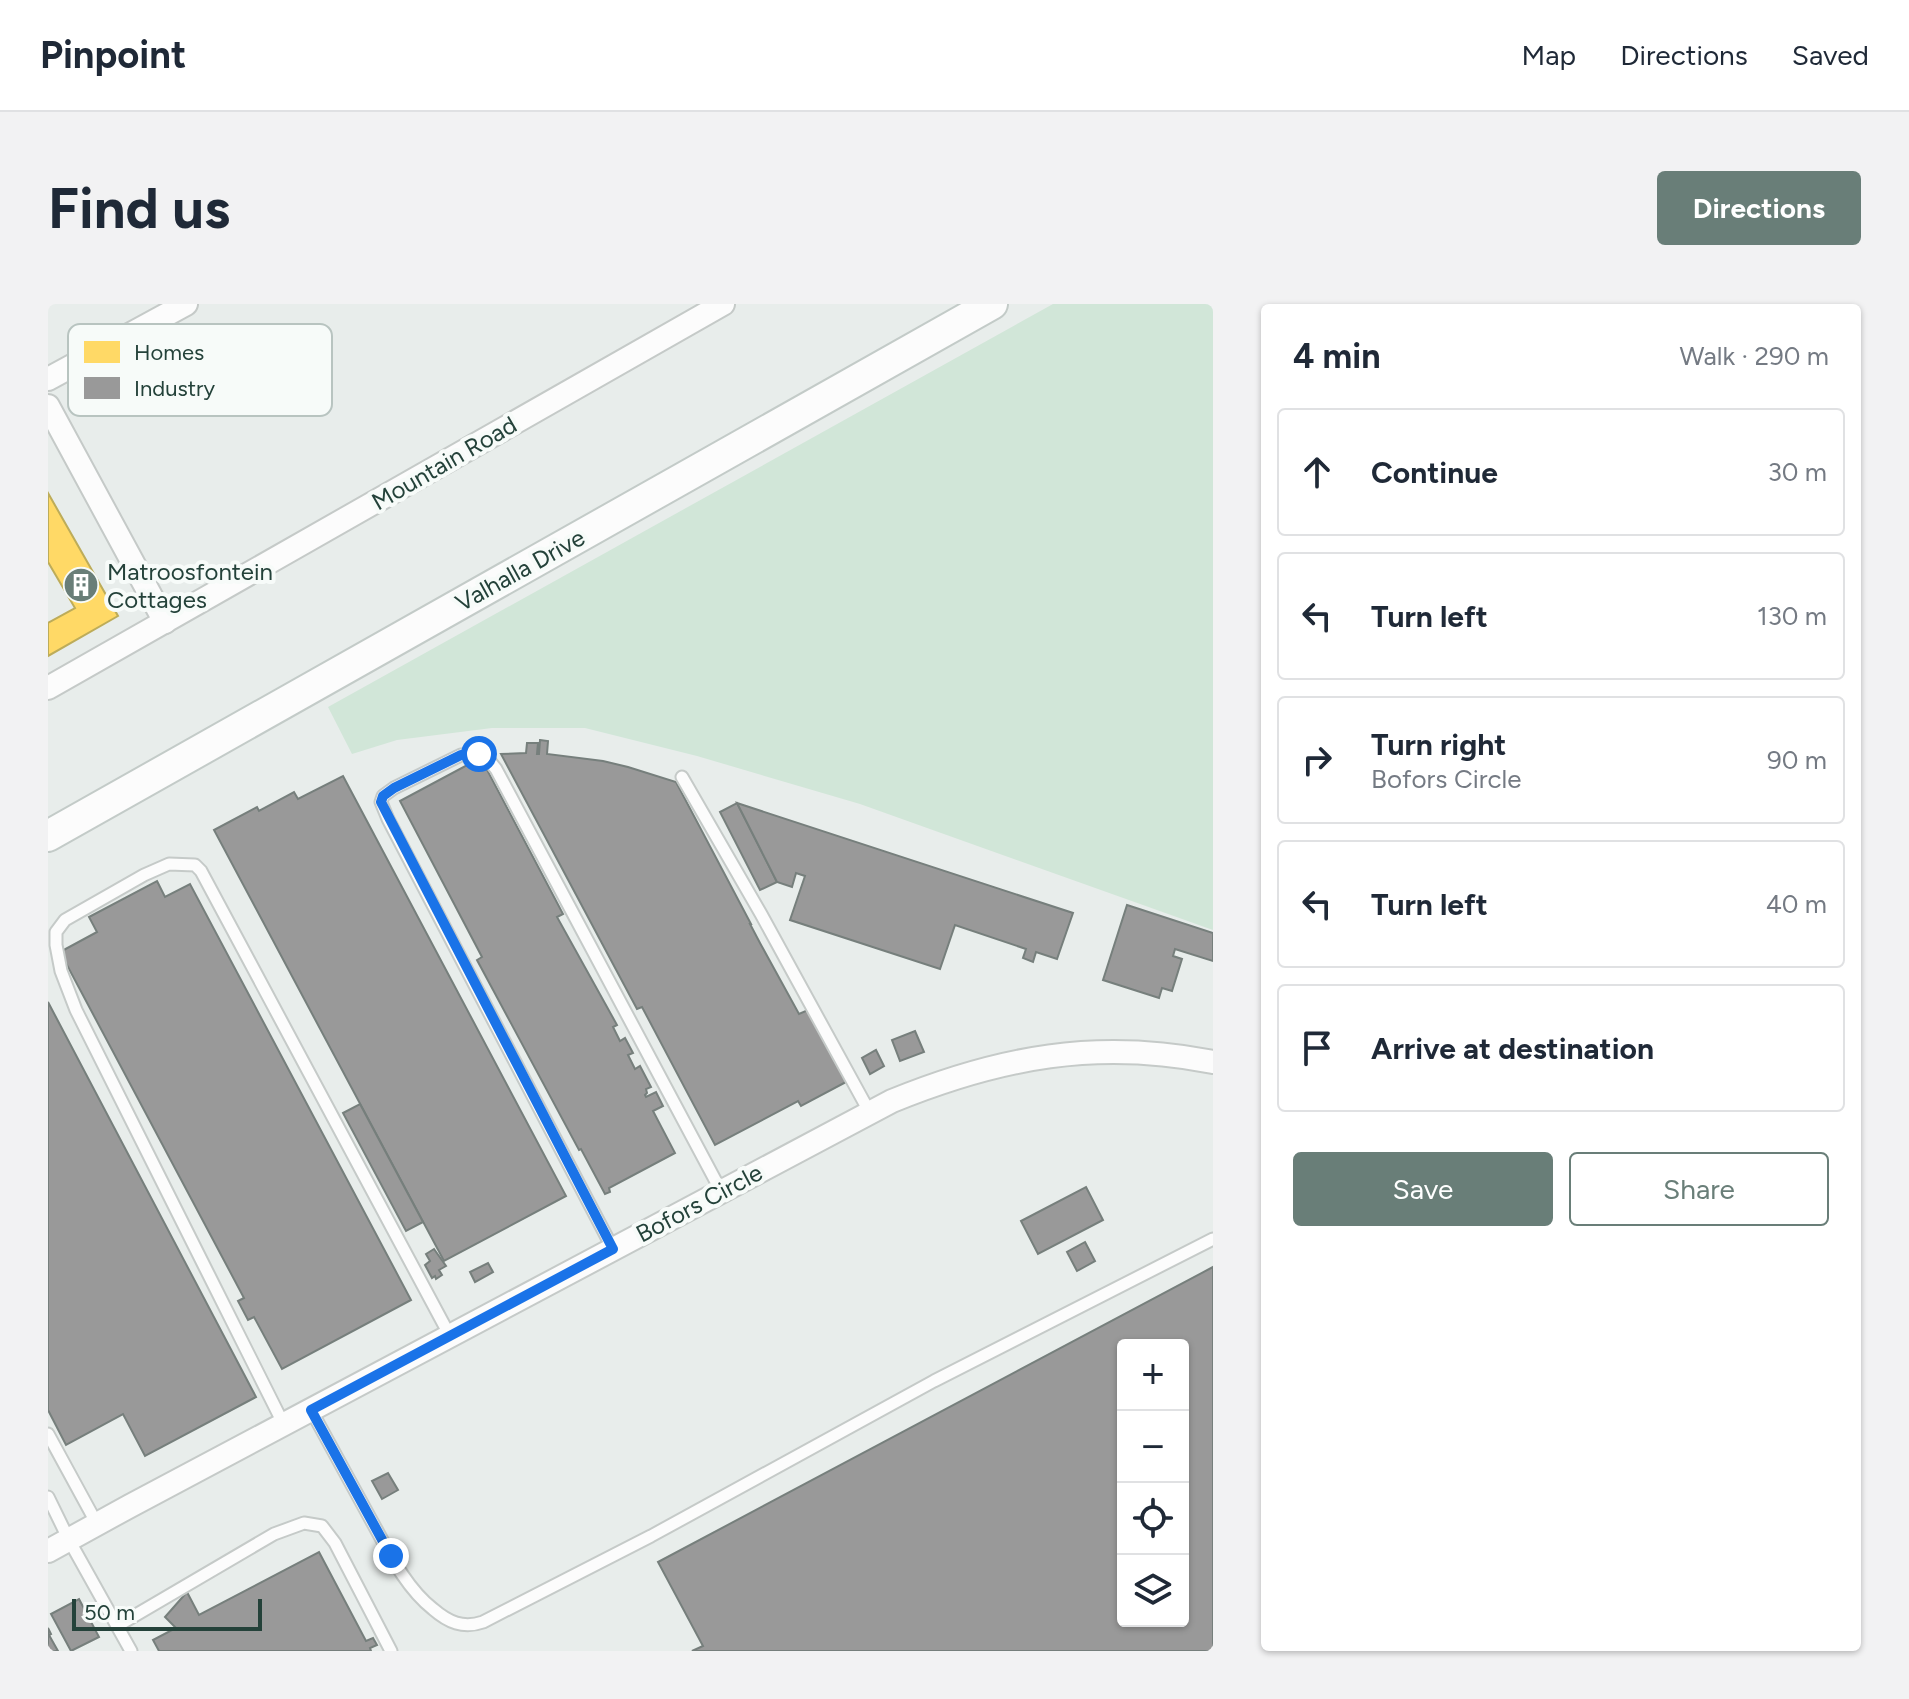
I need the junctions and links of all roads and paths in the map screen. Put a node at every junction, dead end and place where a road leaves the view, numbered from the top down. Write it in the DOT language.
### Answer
graph roads {
  1 [pos="186,304"];
  2 [pos="723,304"];
  3 [pos="992,304"];
  4 [pos="149,324"];
  5 [pos="68,368"];
  6 [pos="48,379"];
  7 [pos="48,406"];
  8 [pos="165,622"];
  9 [pos="48,688"];
  10 [pos="682,777"];
  11 [pos="48,836"];
  12 [pos="1213,1062"];
  13 [pos="870,1113"];
  14 [pos="721,1191"];
  15 [pos="1213,1239"];
  16 [pos="613,1249"];
  17 [pos="450,1336"];
  18 [pos="311,1410"];
  19 [pos="284,1425"];
  20 [pos="48,1434"];
  21 [pos="48,1497"];
  22 [pos="97,1524"];
  23 [pos="69,1540"];
  24 [pos="48,1551"];
  25 [pos="117,1626"];
  26 [pos="131,1651"];
  27 [pos="391,1651"];
  1 -- 4 [label="street"];
  2 -- 8 [label="street, Mountain Road"];
  3 -- 11 [label="main road, Valhalla Drive"];
  5 -- 6 [label="street"];
  7 -- 8 [label="street"];
  8 -- 9 [label="street, Mountain Road"];
  10 -- 13 [label="lane"];
  12 -- 13 [label="street, Bofors Circle"];
  13 -- 14 [label="street, Bofors Circle"];
  14 -- 16 [label="street, Bofors Circle"];
  14 -- 16 [label="lane"];
  15 -- 18 [label="lane"];
  16 -- 17 [label="street, Bofors Circle"];
  17 -- 18 [label="street, Bofors Circle"];
  17 -- 19 [label="lane"];
  18 -- 19 [label="street, Bofors Circle"];
  19 -- 22 [label="street, Bofors Circle"];
  20 -- 22 [label="lane"];
  21 -- 23 [label="lane"];
  22 -- 23 [label="street, Bofors Circle"];
  23 -- 24 [label="street, Bofors Circle"];
  23 -- 25 [label="lane"];
  25 -- 26 [label="lane"];
  25 -- 27 [label="lane"];
}
